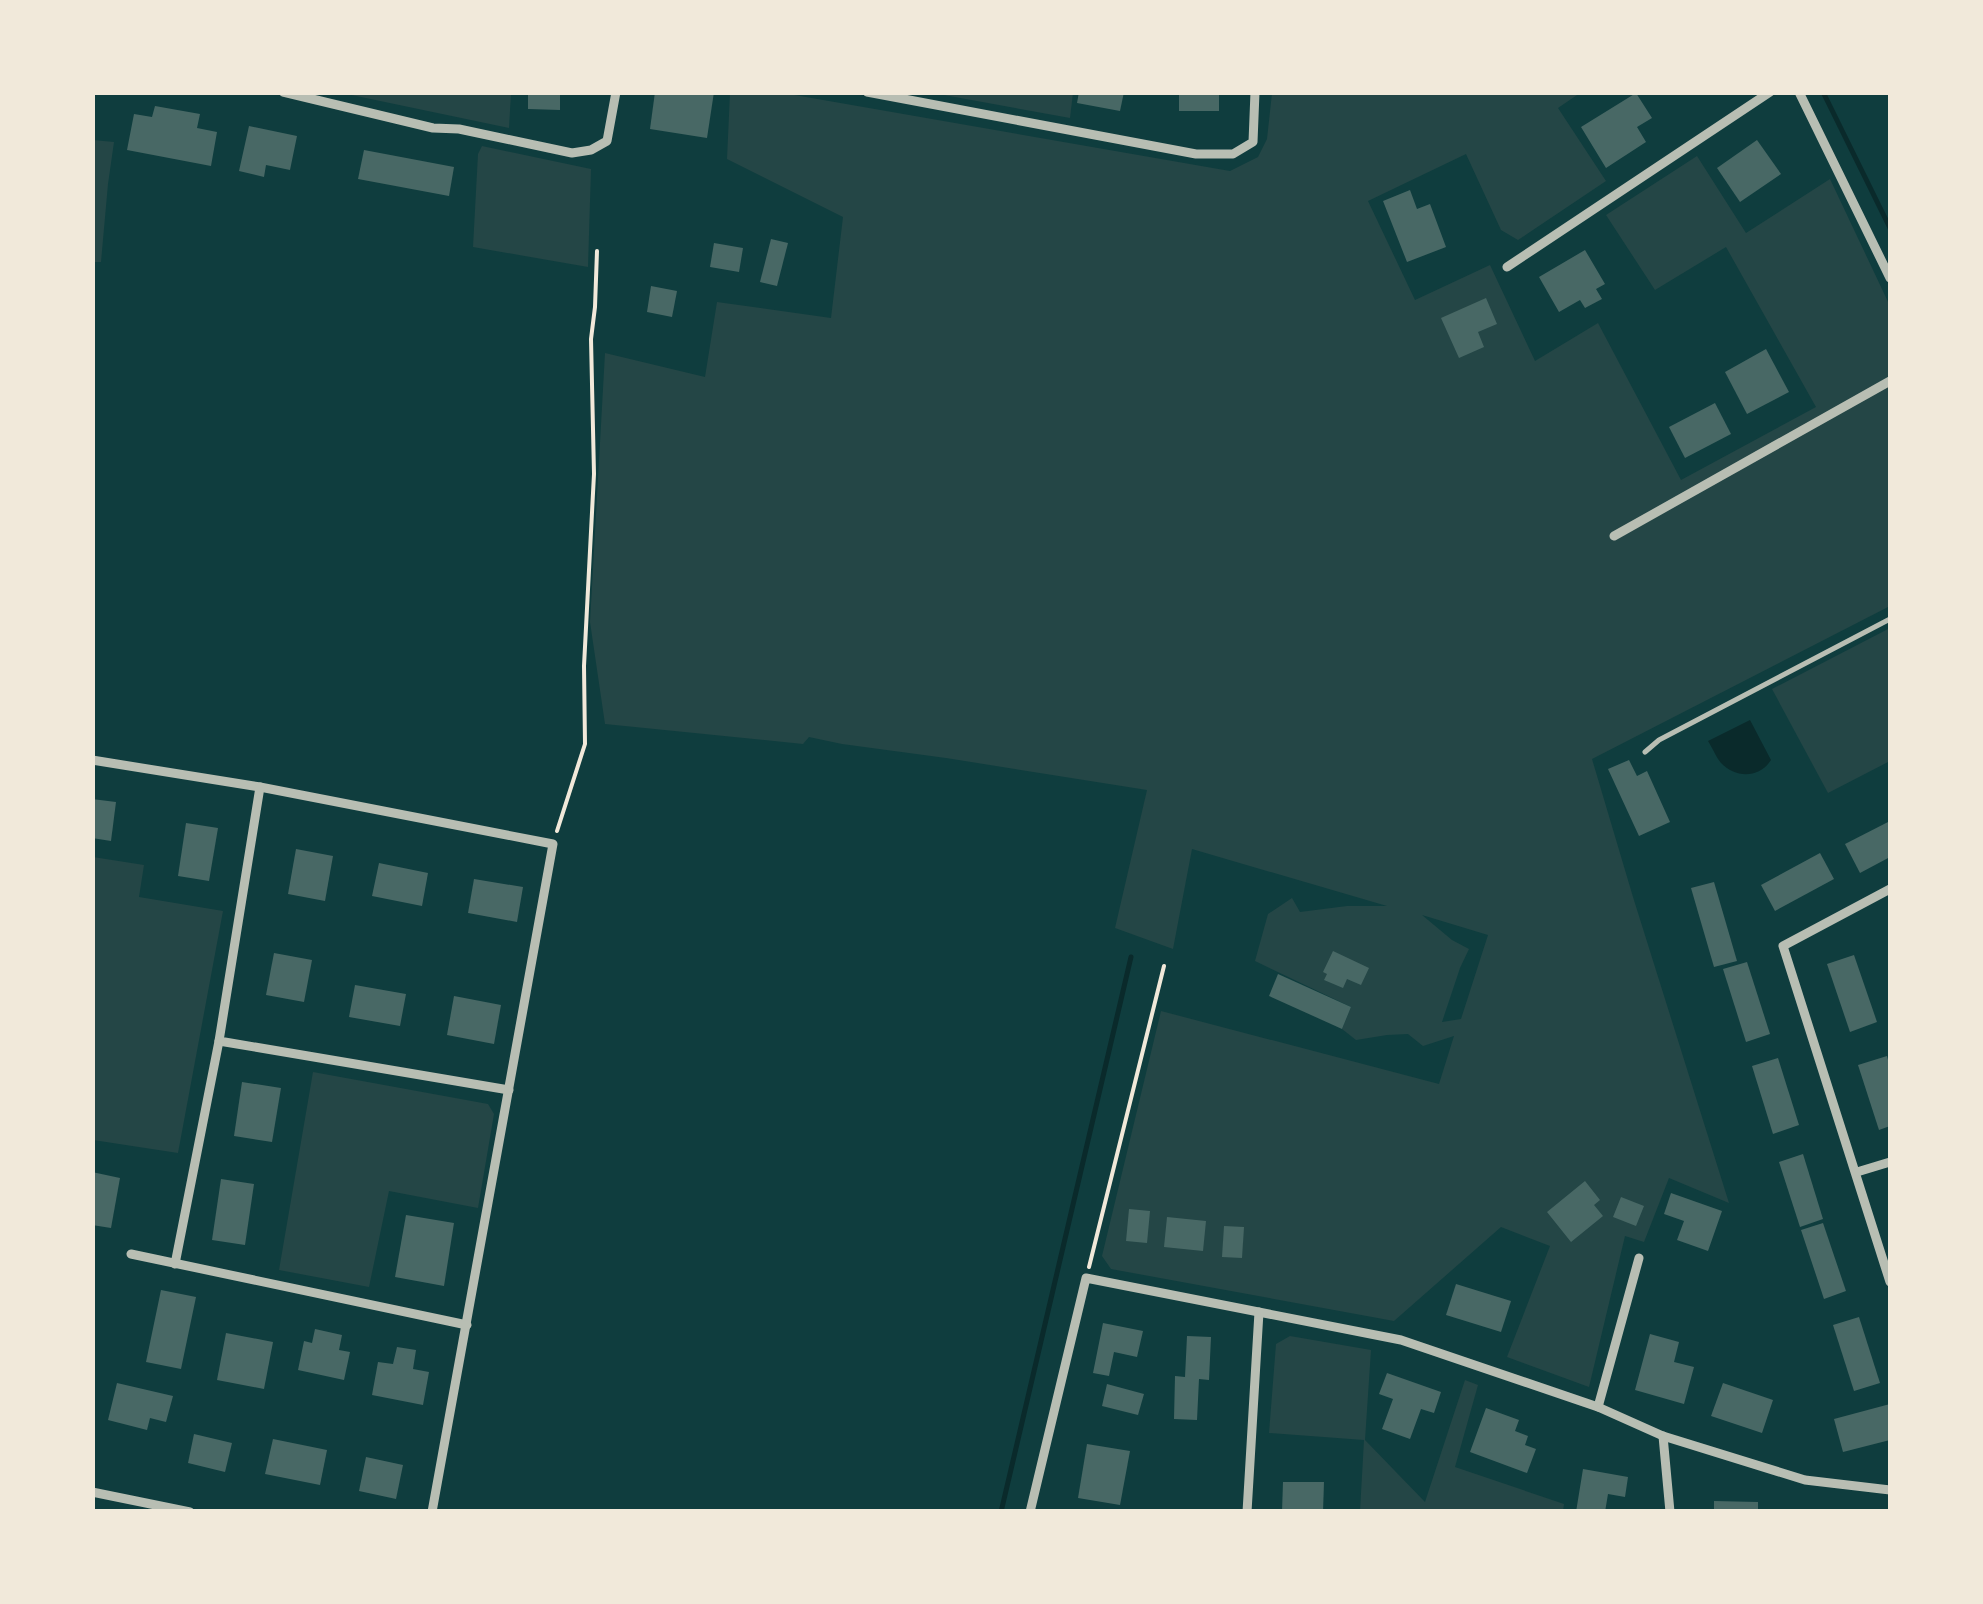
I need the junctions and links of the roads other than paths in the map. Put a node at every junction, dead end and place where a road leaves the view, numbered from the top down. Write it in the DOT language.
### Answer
graph roads {
  1 [pos="283,92"];
  2 [pos="616,92"];
  3 [pos="868,92"];
  4 [pos="1255,92"];
  5 [pos="1770,92"];
  6 [pos="1798,92"];
  7 [pos="1507,267"];
  8 [pos="1890,278"];
  9 [pos="1890,382"];
  10 [pos="1614,536"];
  11 [pos="1890,619"];
  12 [pos="1646,752"];
  13 [pos="92,760"];
  14 [pos="260,787"];
  15 [pos="1890,888"];
  16 [pos="219,1041"];
  17 [pos="509,1090"];
  18 [pos="1890,1162"];
  19 [pos="1857,1172"];
  20 [pos="131,1254"];
  21 [pos="1640,1258"];
  22 [pos="175,1264"];
  23 [pos="1890,1282"];
  24 [pos="1258,1312"];
  25 [pos="467,1325"];
  26 [pos="1598,1408"];
  27 [pos="1664,1436"];
  28 [pos="1890,1490"];
  29 [pos="92,1492"];
  30 [pos="190,1512"];
  31 [pos="432,1512"];
  32 [pos="1030,1512"];
  33 [pos="1247,1512"];
  34 [pos="1670,1512"];
  1 -- 2 [label="street"];
  3 -- 4 [label="street"];
  5 -- 7 [label="street"];
  6 -- 8 [label="street"];
  9 -- 10 [label="street"];
  11 -- 12 [label="lane"];
  13 -- 14 [label="street"];
  14 -- 16 [label="street"];
  14 -- 17 [label="street"];
  15 -- 19 [label="street"];
  16 -- 17 [label="street"];
  16 -- 22 [label="street"];
  17 -- 25 [label="street"];
  18 -- 19 [label="street"];
  19 -- 23 [label="street"];
  20 -- 22 [label="street"];
  21 -- 26 [label="street"];
  22 -- 25 [label="street"];
  24 -- 26 [label="street"];
  24 -- 32 [label="street"];
  24 -- 33 [label="street"];
  25 -- 31 [label="street"];
  26 -- 27 [label="street"];
  27 -- 28 [label="street"];
  27 -- 34 [label="street"];
  29 -- 30 [label="street"];
}
